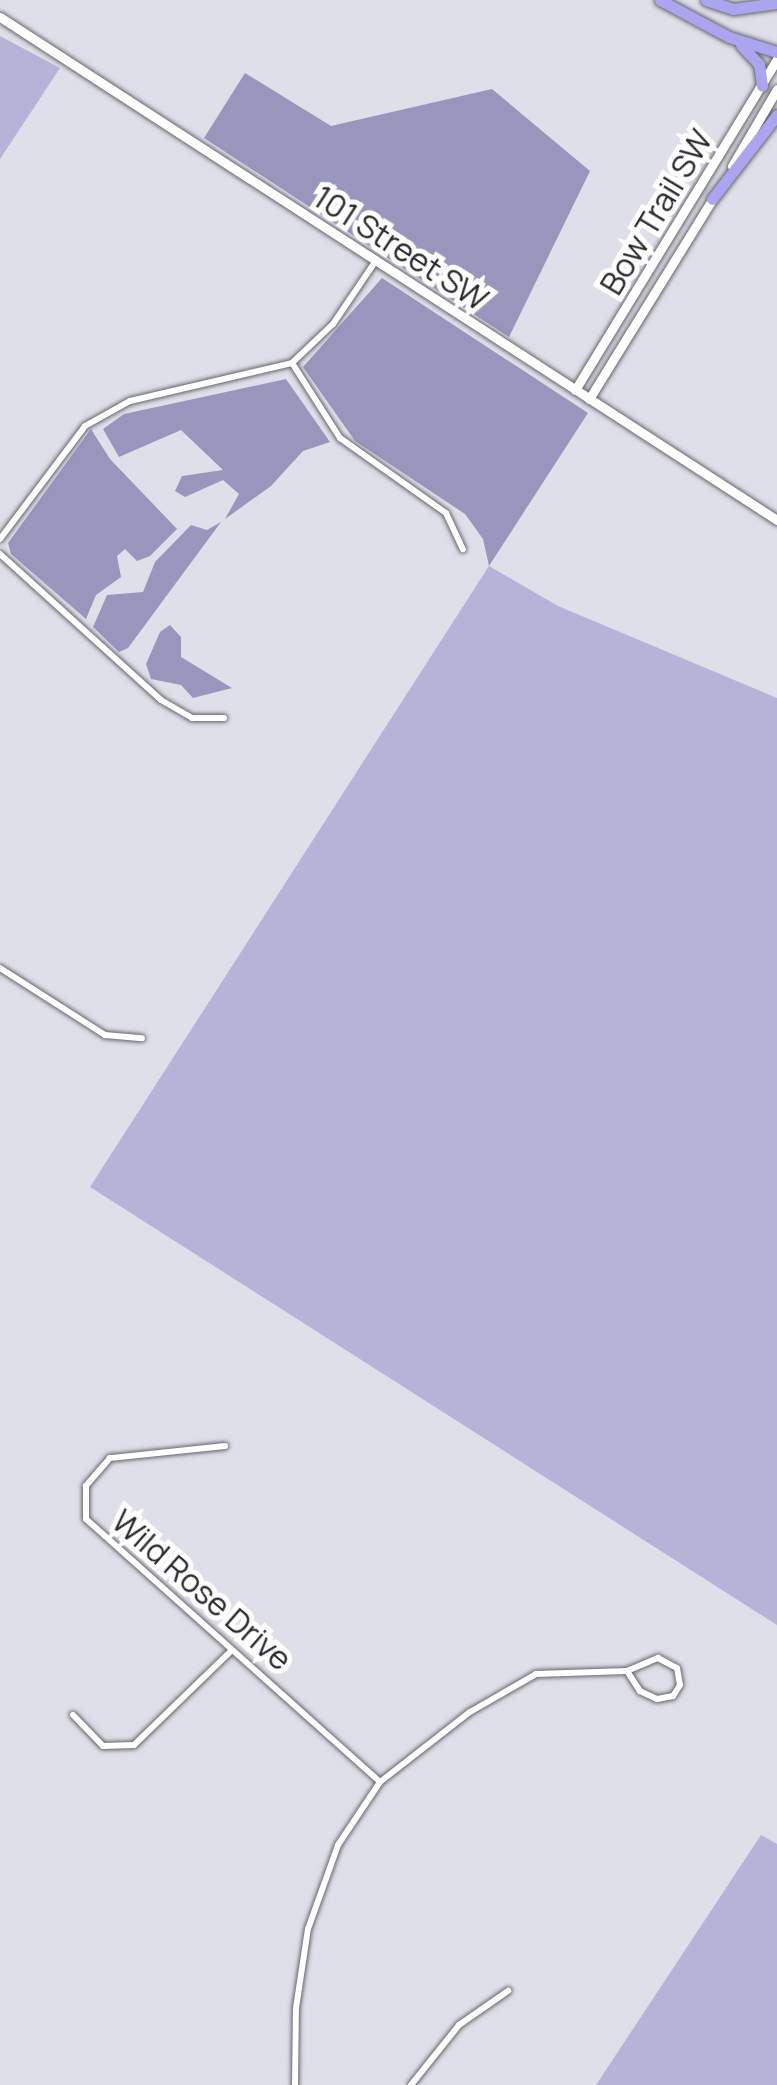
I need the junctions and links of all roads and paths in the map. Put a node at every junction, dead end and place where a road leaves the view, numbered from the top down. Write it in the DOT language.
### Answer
graph roads {
  1 [pos="660,0"];
  2 [pos="706,0"];
  3 [pos="777,3"];
  4 [pos="0,17"];
  5 [pos="729,37"];
  6 [pos="777,55"];
  7 [pos="762,86"];
  8 [pos="777,89"];
  9 [pos="777,115"];
  10 [pos="712,199"];
  11 [pos="375,262"];
  12 [pos="292,363"];
  13 [pos="575,390"];
  14 [pos="590,398"];
  15 [pos="777,520"];
  16 [pos="0,539"];
  17 [pos="463,549"];
  18 [pos="0,554"];
  19 [pos="224,718"];
  20 [pos="0,968"];
  21 [pos="142,1038"];
  22 [pos="225,1446"];
  23 [pos="232,1650"];
  24 [pos="627,1671"];
  25 [pos="73,1715"];
  26 [pos="380,1782"];
  27 [pos="508,1991"];
  28 [pos="295,2085"];
  29 [pos="412,2085"];
  1 -- 5 [label="highway"];
  2 -- 3 [label="highway"];
  4 -- 11 [label="street, 101 Street SW"];
  5 -- 6 [label="highway"];
  5 -- 7 [label="highway"];
  6 -- 7 [label="street, Bow Trail SW"];
  7 -- 13 [label="street, Bow Trail SW"];
  8 -- 10 [label="street, Bow Trail SW"];
  9 -- 10 [label="highway"];
  10 -- 14 [label="street, Bow Trail SW"];
  11 -- 12 [label="street"];
  11 -- 13 [label="street, 101 Street SW"];
  12 -- 16 [label="street"];
  12 -- 17 [label="street"];
  13 -- 14 [label="street, 101 Street SW"];
  14 -- 15 [label="street, 101 Street SW"];
  18 -- 19 [label="street"];
  20 -- 21 [label="street"];
  22 -- 23 [label="street, Wild Rose Drive"];
  23 -- 25 [label="street"];
  23 -- 26 [label="street, Wild Rose Drive"];
  24 -- 24 [label="street"];
  24 -- 26 [label="street"];
  26 -- 28 [label="street"];
  27 -- 29 [label="street"];
}
